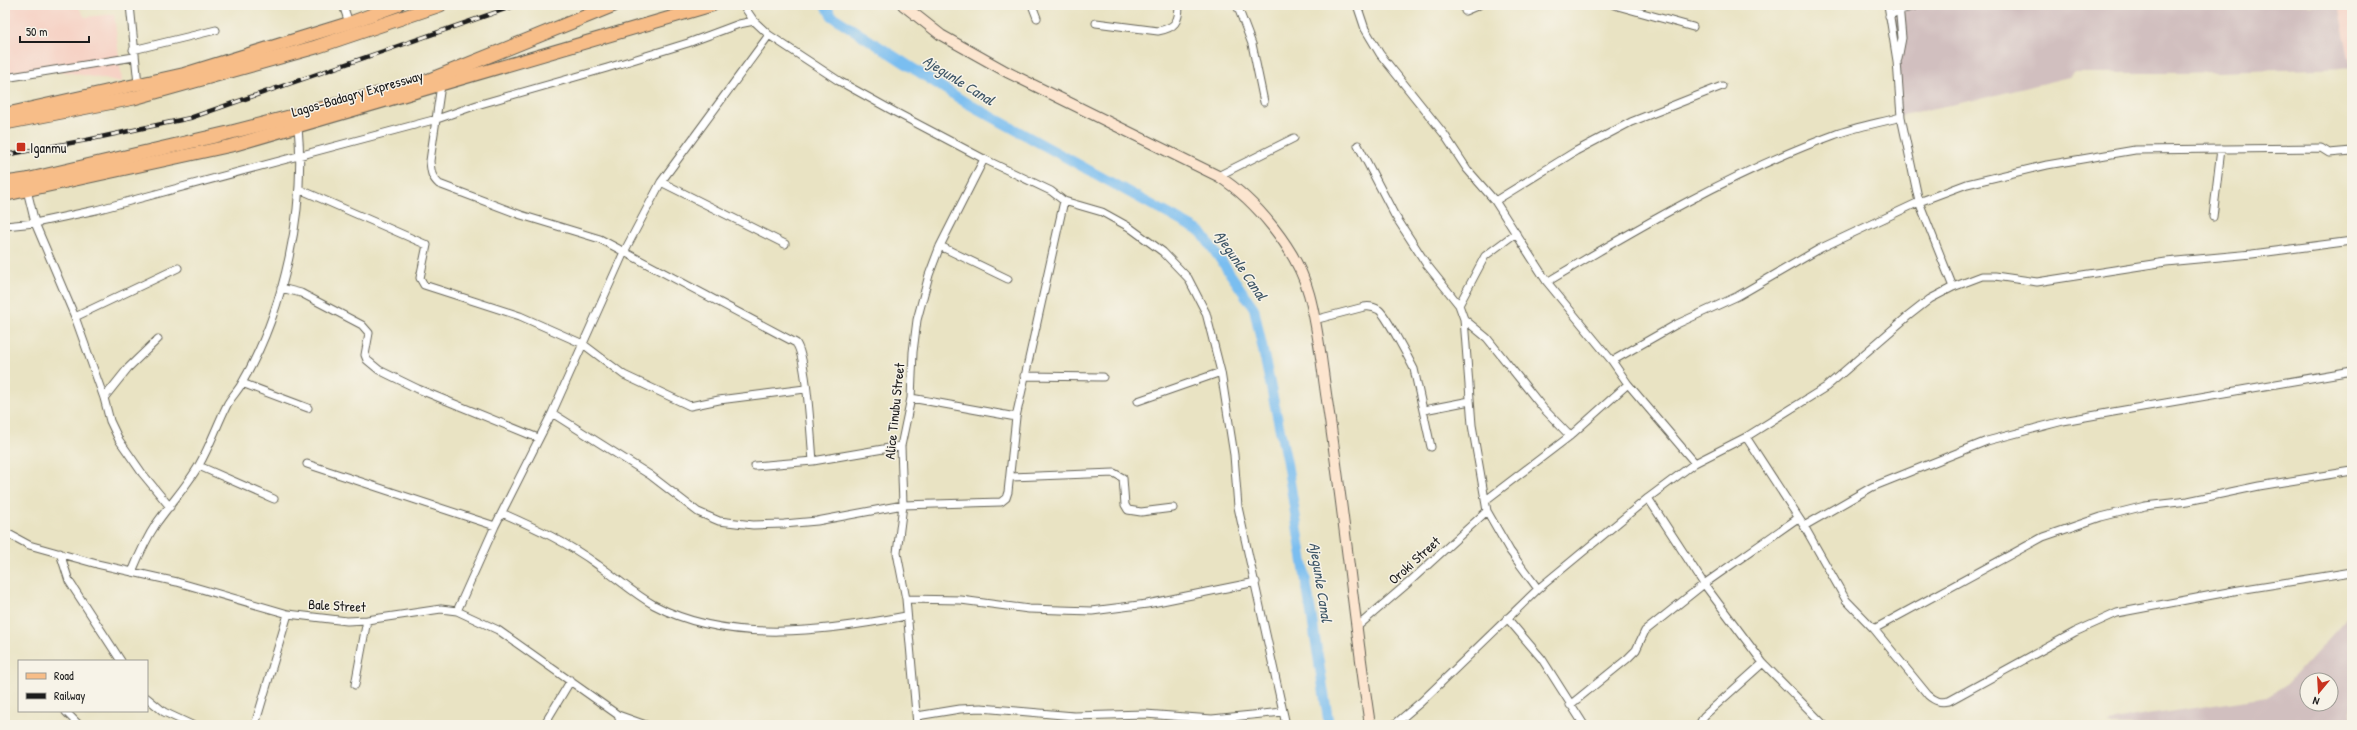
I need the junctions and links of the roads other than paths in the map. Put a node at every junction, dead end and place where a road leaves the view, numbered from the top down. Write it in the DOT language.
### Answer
graph roads {
  1 [pos="130,5"];
  2 [pos="342,5"];
  3 [pos="398,5"];
  4 [pos="440,5"];
  5 [pos="614,5"];
  6 [pos="713,5"];
  7 [pos="743,5"];
  8 [pos="902,5"];
  9 [pos="1032,5"];
  10 [pos="1179,5"];
  11 [pos="1237,5"];
  12 [pos="1356,5"];
  13 [pos="1479,5"];
  14 [pos="1614,5"];
  15 [pos="1888,5"];
  16 [pos="1919,5"];
  17 [pos="1899,7"];
  18 [pos="1465,11"];
  19 [pos="1889,16"];
  20 [pos="1037,18"];
  21 [pos="754,21"];
  22 [pos="349,23"];
  23 [pos="1096,23"];
  24 [pos="1693,27"];
  25 [pos="216,30"];
  26 [pos="769,35"];
  27 [pos="133,53"];
  28 [pos="1897,61"];
  29 [pos="5,78"];
  30 [pos="138,84"];
  31 [pos="441,85"];
  32 [pos="1722,86"];
  33 [pos="1264,102"];
  34 [pos="5,114"];
  35 [pos="1901,117"];
  36 [pos="437,119"];
  37 [pos="5,123"];
  38 [pos="298,127"];
  39 [pos="1294,138"];
  40 [pos="1358,145"];
  41 [pos="2221,150"];
  42 [pos="2352,151"];
  43 [pos="301,156"];
  44 [pos="984,160"];
  45 [pos="1218,176"];
  46 [pos="661,182"];
  47 [pos="5,183"];
  48 [pos="299,189"];
  49 [pos="27,190"];
  50 [pos="5,195"];
  51 [pos="1064,201"];
  52 [pos="1495,201"];
  53 [pos="1918,202"];
  54 [pos="2213,218"];
  55 [pos="35,224"];
  56 [pos="5,226"];
  57 [pos="1516,233"];
  58 [pos="2352,241"];
  59 [pos="785,244"];
  60 [pos="940,246"];
  61 [pos="624,252"];
  62 [pos="178,268"];
  63 [pos="1008,278"];
  64 [pos="1547,282"];
  65 [pos="1954,286"];
  66 [pos="281,288"];
  67 [pos="1459,305"];
  68 [pos="75,317"];
  69 [pos="1464,319"];
  70 [pos="1314,320"];
  71 [pos="158,338"];
  72 [pos="583,344"];
  73 [pos="1612,361"];
  74 [pos="2352,371"];
  75 [pos="1221,372"];
  76 [pos="1024,376"];
  77 [pos="1103,377"];
  78 [pos="242,383"];
  79 [pos="1628,384"];
  80 [pos="805,389"];
  81 [pos="104,398"];
  82 [pos="911,398"];
  83 [pos="1138,401"];
  84 [pos="1470,401"];
  85 [pos="308,408"];
  86 [pos="1424,410"];
  87 [pos="552,413"];
  88 [pos="1016,418"];
  89 [pos="1570,436"];
  90 [pos="1746,437"];
  91 [pos="538,438"];
  92 [pos="901,446"];
  93 [pos="1431,447"];
  94 [pos="813,461"];
  95 [pos="1695,463"];
  96 [pos="307,464"];
  97 [pos="199,466"];
  98 [pos="755,466"];
  99 [pos="2352,471"];
  100 [pos="1010,477"];
  101 [pos="1648,498"];
  102 [pos="274,499"];
  103 [pos="1486,500"];
  104 [pos="903,505"];
  105 [pos="170,507"];
  106 [pos="1173,508"];
  107 [pos="1486,511"];
  108 [pos="502,514"];
  109 [pos="1798,518"];
  110 [pos="495,526"];
  111 [pos="1804,526"];
  112 [pos="5,532"];
  113 [pos="60,553"];
  114 [pos="132,572"];
  115 [pos="2352,572"];
  116 [pos="1256,582"];
  117 [pos="1704,584"];
  118 [pos="1538,588"];
  119 [pos="906,599"];
  120 [pos="457,611"];
  121 [pos="288,614"];
  122 [pos="906,616"];
  123 [pos="1507,618"];
  124 [pos="367,620"];
  125 [pos="1358,626"];
  126 [pos="1874,630"];
  127 [pos="119,660"];
  128 [pos="1763,663"];
  129 [pos="571,680"];
  130 [pos="355,685"];
  131 [pos="148,699"];
  132 [pos="1570,705"];
  133 [pos="66,712"];
  134 [pos="1283,712"];
  135 [pos="618,715"];
  136 [pos="917,716"];
  137 [pos="1582,724"];
  138 [pos="79,725"];
  139 [pos="192,725"];
  140 [pos="255,725"];
  141 [pos="544,725"];
  142 [pos="621,725"];
  143 [pos="646,725"];
  144 [pos="917,725"];
  145 [pos="1286,725"];
  146 [pos="1370,725"];
  147 [pos="1394,725"];
  148 [pos="1698,725"];
  149 [pos="1824,725"];
  1 -- 27 [label="street"];
  2 -- 22 [label="street"];
  3 -- 22 [label="main road"];
  4 -- 37 [label="highway"];
  5 -- 47 [label="highway, Lagos-Badagry Expressway"];
  6 -- 31 [label="main road, Lagos-Badagry Expressway"];
  7 -- 21 [label="street"];
  8 -- 45 [label="street"];
  9 -- 20 [label="street"];
  10 -- 23 [label="street"];
  11 -- 33 [label="street"];
  12 -- 52 [label="street"];
  13 -- 18 [label="street"];
  14 -- 24 [label="street"];
  15 -- 19 [label="street"];
  16 -- 17 [label="street"];
  17 -- 19 [label="street"];
  17 -- 28 [label="street"];
  19 -- 28 [label="street"];
  21 -- 26 [label="street"];
  21 -- 36 [label="street"];
  22 -- 30 [label="main road"];
  25 -- 27 [label="street"];
  26 -- 44 [label="street"];
  26 -- 46 [label="street"];
  27 -- 29 [label="street"];
  27 -- 30 [label="street"];
  28 -- 35 [label="street"];
  30 -- 34 [label="main road"];
  31 -- 36 [label="street"];
  31 -- 38 [label="main road, Lagos-Badagry Expressway"];
  32 -- 52 [label="street"];
  35 -- 53 [label="street"];
  35 -- 64 [label="street"];
  36 -- 43 [label="street"];
  36 -- 61 [label="street"];
  38 -- 43 [label="street"];
  38 -- 49 [label="main road, Lagos-Badagry Expressway"];
  39 -- 45 [label="street"];
  40 -- 67 [label="street"];
  41 -- 42 [label="street"];
  41 -- 53 [label="street"];
  41 -- 54 [label="street"];
  43 -- 48 [label="street"];
  43 -- 55 [label="street"];
  44 -- 51 [label="street"];
  44 -- 60 [label="street, Alice Tinubu Street"];
  45 -- 70 [label="street"];
  46 -- 59 [label="street"];
  46 -- 61 [label="street"];
  48 -- 66 [label="street"];
  48 -- 72 [label="street"];
  49 -- 50 [label="main road, Lagos-Badagry Expressway"];
  49 -- 55 [label="street"];
  51 -- 75 [label="street"];
  51 -- 76 [label="street"];
  52 -- 57 [label="street"];
  53 -- 65 [label="street"];
  53 -- 73 [label="street"];
  55 -- 56 [label="street"];
  55 -- 68 [label="street"];
  57 -- 64 [label="street"];
  57 -- 67 [label="street"];
  58 -- 65 [label="street"];
  60 -- 63 [label="street"];
  60 -- 82 [label="street, Alice Tinubu Street"];
  61 -- 72 [label="street"];
  61 -- 80 [label="street"];
  62 -- 68 [label="street"];
  64 -- 73 [label="street"];
  65 -- 90 [label="street"];
  66 -- 78 [label="street"];
  66 -- 91 [label="street"];
  67 -- 69 [label="street"];
  68 -- 81 [label="street"];
  69 -- 84 [label="street"];
  69 -- 89 [label="street"];
  70 -- 86 [label="street"];
  70 -- 125 [label="street"];
  71 -- 81 [label="street"];
  72 -- 80 [label="street"];
  72 -- 87 [label="street"];
  73 -- 79 [label="street"];
  74 -- 111 [label="street"];
  75 -- 83 [label="street"];
  75 -- 116 [label="street"];
  76 -- 77 [label="street"];
  76 -- 88 [label="street"];
  78 -- 85 [label="street"];
  78 -- 97 [label="street"];
  79 -- 89 [label="street"];
  79 -- 95 [label="street"];
  80 -- 94 [label="street"];
  81 -- 105 [label="street"];
  82 -- 88 [label="street"];
  82 -- 92 [label="street, Alice Tinubu Street"];
  84 -- 86 [label="street"];
  84 -- 103 [label="street"];
  86 -- 93 [label="street"];
  87 -- 91 [label="street"];
  87 -- 104 [label="street"];
  88 -- 100 [label="street"];
  89 -- 103 [label="street"];
  90 -- 95 [label="street"];
  90 -- 109 [label="street"];
  91 -- 108 [label="street"];
  92 -- 94 [label="street"];
  92 -- 104 [label="street, Alice Tinubu Street"];
  94 -- 98 [label="street"];
  95 -- 101 [label="street"];
  96 -- 110 [label="street"];
  97 -- 102 [label="street"];
  97 -- 105 [label="street"];
  99 -- 126 [label="street"];
  100 -- 104 [label="street"];
  100 -- 106 [label="street"];
  101 -- 117 [label="street"];
  101 -- 118 [label="street"];
  103 -- 107 [label="street"];
  104 -- 119 [label="street, Alice Tinubu Street"];
  105 -- 114 [label="street"];
  107 -- 118 [label="street"];
  107 -- 125 [label="street, Oroki Street"];
  108 -- 110 [label="street"];
  108 -- 122 [label="street"];
  109 -- 111 [label="street"];
  109 -- 117 [label="street"];
  110 -- 120 [label="street"];
  111 -- 126 [label="street"];
  112 -- 113 [label="street, Bale Street"];
  113 -- 114 [label="street, Bale Street"];
  113 -- 127 [label="street"];
  114 -- 121 [label="street, Bale Street"];
  115 -- 126 [label="street"];
  116 -- 119 [label="street"];
  116 -- 134 [label="street"];
  117 -- 128 [label="street"];
  117 -- 132 [label="street"];
  118 -- 123 [label="street"];
  119 -- 122 [label="street, Alice Tinubu Street"];
  120 -- 124 [label="street, Bale Street"];
  120 -- 129 [label="street, Bale Street"];
  121 -- 124 [label="street, Bale Street"];
  121 -- 140 [label="street"];
  122 -- 136 [label="street, Alice Tinubu Street"];
  123 -- 132 [label="street"];
  123 -- 147 [label="street"];
  124 -- 130 [label="street"];
  125 -- 146 [label="street"];
  128 -- 148 [label="street"];
  128 -- 149 [label="street"];
  129 -- 135 [label="street, Bale Street"];
  129 -- 141 [label="street"];
  131 -- 139 [label="street"];
  132 -- 137 [label="street"];
  133 -- 138 [label="street"];
  134 -- 136 [label="street"];
  134 -- 145 [label="street"];
  135 -- 142 [label="street"];
  135 -- 143 [label="street, Bale Street"];
  136 -- 144 [label="street, Alice Tinubu Street"];
}
